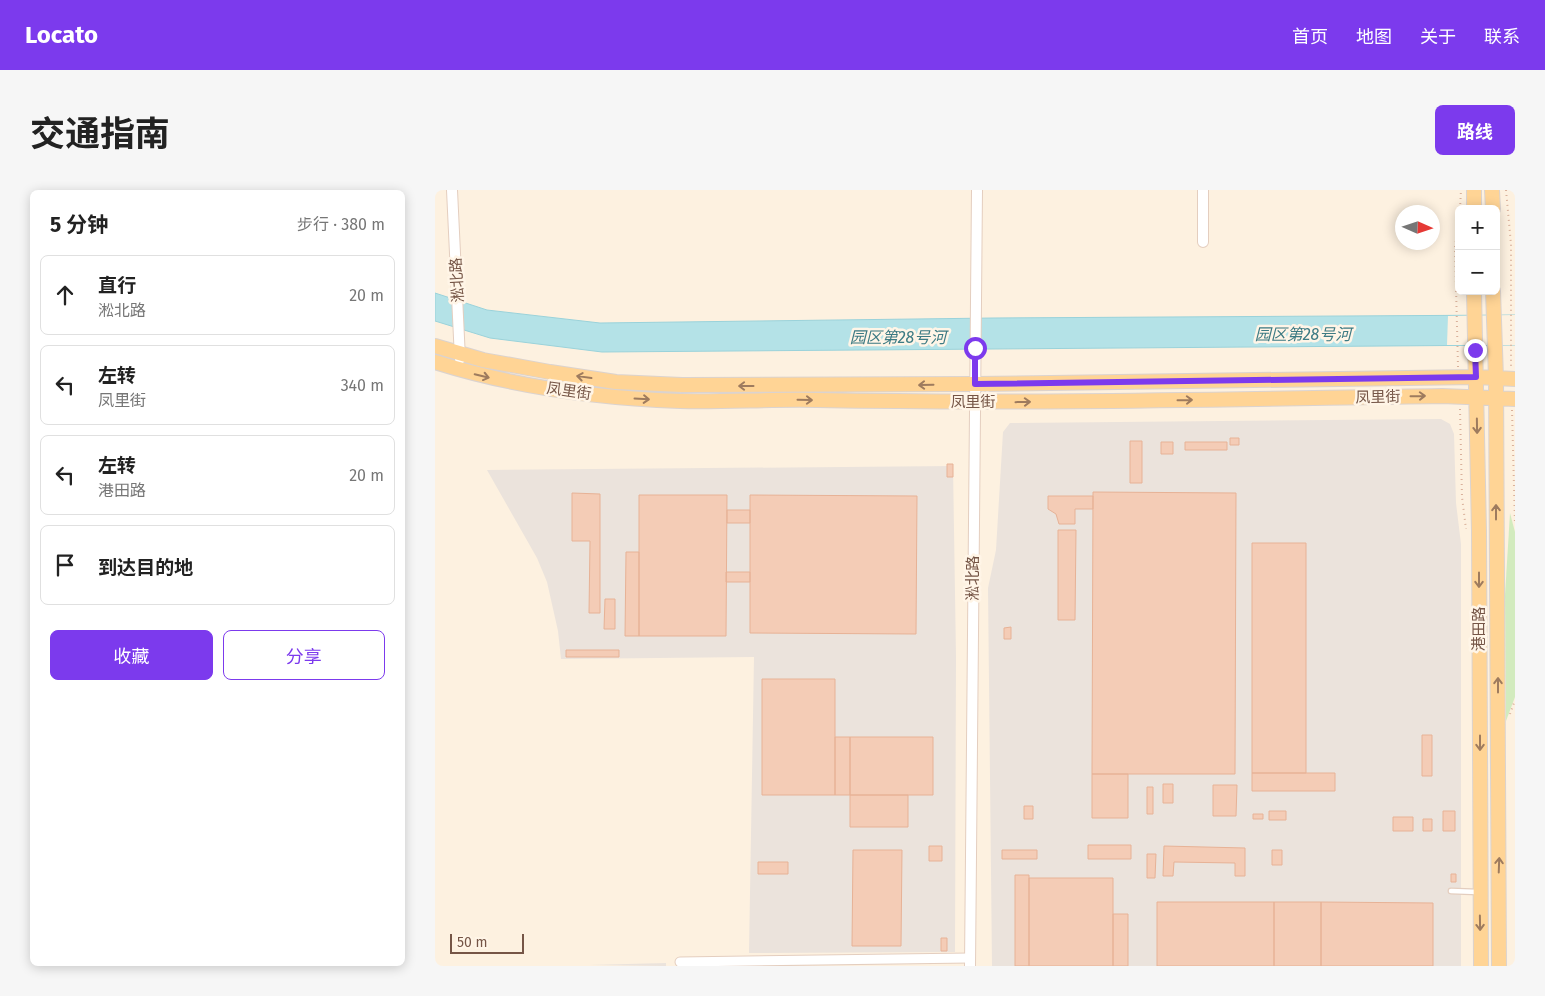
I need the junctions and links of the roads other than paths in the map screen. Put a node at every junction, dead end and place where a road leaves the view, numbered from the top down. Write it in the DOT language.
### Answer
graph roads {
  1 [pos="452,190"];
  2 [pos="977,190"];
  3 [pos="1203,190"];
  4 [pos="1474,190"];
  5 [pos="1493,190"];
  6 [pos="1474,205"];
  7 [pos="1493,205"];
  8 [pos="1203,242"];
  9 [pos="1474,295"];
  10 [pos="1493,295"];
  11 [pos="435,346"];
  12 [pos="461,354"];
  13 [pos="435,362"];
  14 [pos="457,369"];
  15 [pos="1476,377"];
  16 [pos="1496,378"];
  17 [pos="1513,379"];
  18 [pos="975,384"];
  19 [pos="1477,398"];
  20 [pos="1513,398"];
  21 [pos="1496,399"];
  22 [pos="974,403"];
  23 [pos="1451,891"];
  24 [pos="1480,892"];
  25 [pos="680,962"];
  26 [pos="970,962"];
  27 [pos="1481,966"];
  28 [pos="1499,966"];
  1 -- 12 [label="street, 淞北路"];
  2 -- 18 [label="street, 淞北路"];
  3 -- 8 [label="street"];
  4 -- 6 [label="main road"];
  5 -- 7 [label="main road"];
  9 -- 15 [label="main road, 港田路"];
  10 -- 16 [label="main road, 港田路"];
  11 -- 12 [label="main road, 凤里街"];
  12 -- 14 [label="street, 淞北路"];
  18 -- 12 [label="main road, 凤里街, one-way"];
  13 -- 14 [label="main road, 凤里街"];
  14 -- 22 [label="main road, 凤里街, one-way"];
  15 -- 16 [label="main road, 凤里街"];
  15 -- 18 [label="main road, 凤里街"];
  15 -- 19 [label="main road, 港田路"];
  16 -- 17 [label="main road, 凤里街"];
  16 -- 21 [label="main road, 港田路"];
  18 -- 22 [label="street, 淞北路"];
  19 -- 21 [label="main road, 凤里街"];
  22 -- 19 [label="main road, 凤里街, one-way"];
  19 -- 24 [label="main road, 港田路, one-way"];
  20 -- 21 [label="main road, 凤里街"];
  28 -- 21 [label="main road, 港田路, one-way"];
  22 -- 26 [label="street, 淞北路"];
  23 -- 24 [label="lane"];
  24 -- 27 [label="main road, 港田路, one-way"];
  25 -- 26 [label="street"];
}
